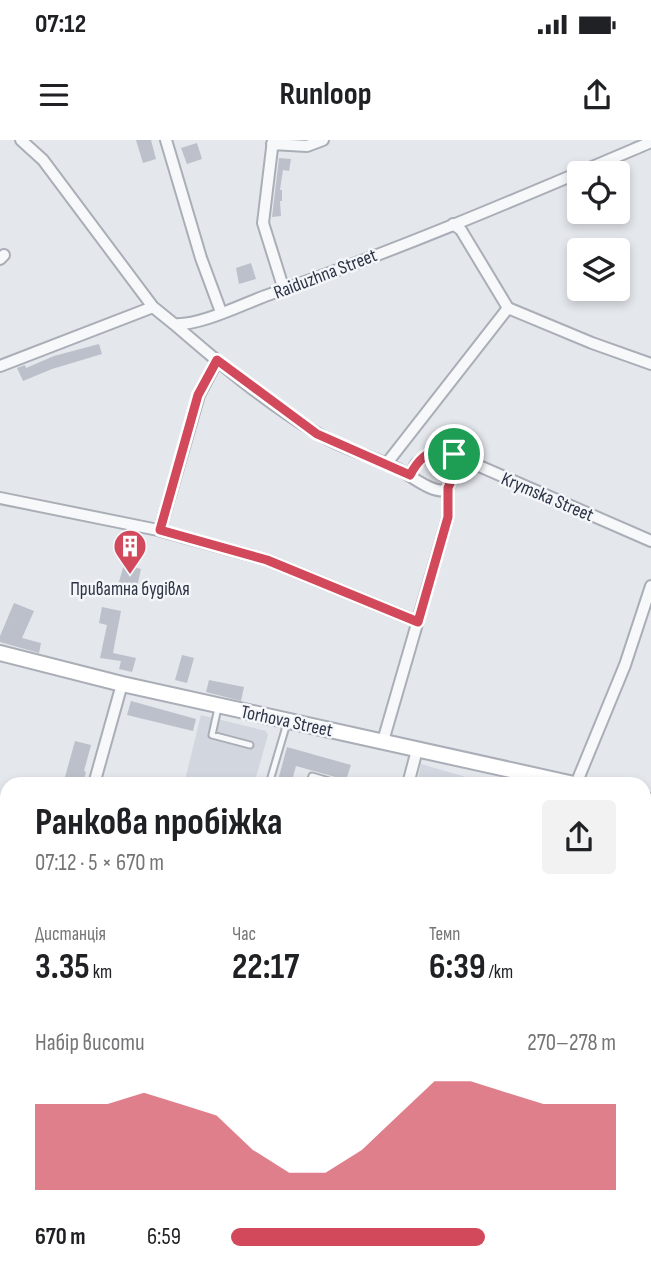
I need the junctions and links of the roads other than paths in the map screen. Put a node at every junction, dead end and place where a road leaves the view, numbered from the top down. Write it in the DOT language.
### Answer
graph roads {
  1 [pos="21,140"];
  2 [pos="166,140"];
  3 [pos="323,140"];
  4 [pos="272,142"];
  5 [pos="651,142"];
  6 [pos="453,224"];
  7 [pos="284,290"];
  8 [pos="153,307"];
  9 [pos="508,308"];
  10 [pos="221,312"];
  11 [pos="174,324"];
  12 [pos="217,360"];
  13 [pos="651,363"];
  14 [pos="0,366"];
  15 [pos="387,463"];
  16 [pos="471,463"];
  17 [pos="410,475"];
  18 [pos="433,488"];
  19 [pos="448,488"];
  20 [pos="0,498"];
  21 [pos="448,517"];
  22 [pos="160,530"];
  23 [pos="651,541"];
  24 [pos="651,586"];
  25 [pos="418,622"];
  26 [pos="0,653"];
  27 [pos="121,684"];
  28 [pos="218,706"];
  29 [pos="288,719"];
  30 [pos="383,741"];
  31 [pos="250,745"];
  32 [pos="417,750"];
  33 [pos="96,777"];
  34 [pos="271,777"];
  35 [pos="410,777"];
  36 [pos="542,777"];
  37 [pos="578,777"];
  1 -- 8 [label="street"];
  2 -- 10 [label="street"];
  3 -- 4 [label="street"];
  4 -- 7 [label="street"];
  5 -- 6 [label="street, Raiduzhna Street"];
  6 -- 7 [label="street, Raiduzhna Street"];
  6 -- 9 [label="street"];
  7 -- 10 [label="street, Raiduzhna Street"];
  8 -- 11 [label="street"];
  8 -- 14 [label="street"];
  9 -- 13 [label="street"];
  9 -- 15 [label="street"];
  10 -- 11 [label="street, Raiduzhna Street"];
  11 -- 12 [label="street"];
  12 -- 15 [label="street"];
  12 -- 22 [label="street"];
  15 -- 17 [label="street"];
  16 -- 17 [label="street, Krymska Street"];
  16 -- 19 [label="street"];
  16 -- 23 [label="street, Krymska Street"];
  17 -- 18 [label="street"];
  18 -- 19 [label="street"];
  18 -- 21 [label="street"];
  19 -- 21 [label="street"];
  20 -- 22 [label="street"];
  21 -- 25 [label="street"];
  22 -- 25 [label="street"];
  24 -- 37 [label="street"];
  25 -- 30 [label="street"];
  26 -- 27 [label="street, Torhova Street"];
  27 -- 28 [label="street, Torhova Street"];
  27 -- 33 [label="street"];
  28 -- 29 [label="street, Torhova Street"];
  28 -- 31 [label="lane"];
  29 -- 30 [label="street, Torhova Street"];
  29 -- 34 [label="lane"];
  30 -- 32 [label="street, Torhova Street"];
  32 -- 35 [label="street"];
  32 -- 36 [label="street, Torhova Street"];
}
